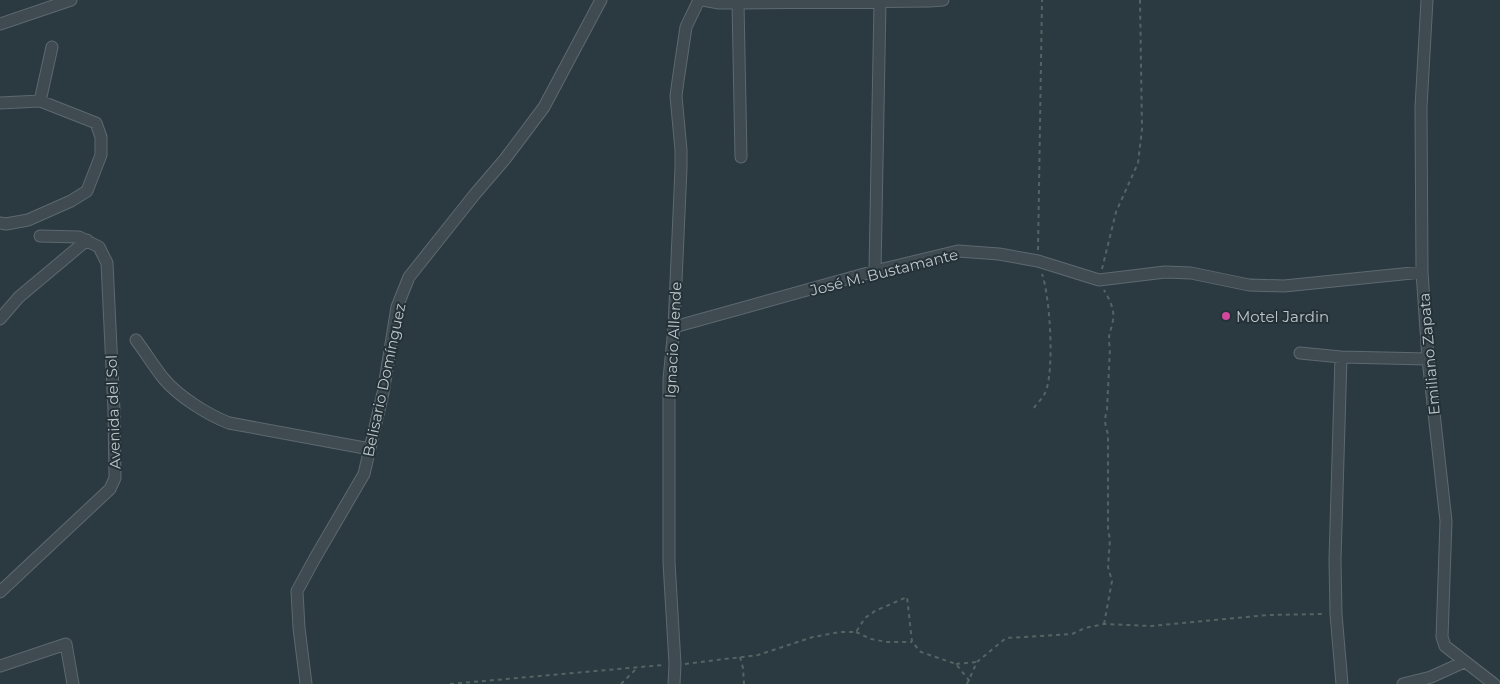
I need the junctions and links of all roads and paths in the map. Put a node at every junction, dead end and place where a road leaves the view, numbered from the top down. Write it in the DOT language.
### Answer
graph roads {
  1 [pos="71,0"];
  2 [pos="601,0"];
  3 [pos="699,0"];
  4 [pos="703,0"];
  5 [pos="943,0"];
  6 [pos="1042,0"];
  7 [pos="1140,0"];
  8 [pos="1427,0"];
  9 [pos="880,2"];
  10 [pos="738,3"];
  11 [pos="0,24"];
  12 [pos="52,47"];
  13 [pos="40,102"];
  14 [pos="0,103"];
  15 [pos="741,157"];
  16 [pos="0,223"];
  17 [pos="40,236"];
  18 [pos="87,240"];
  19 [pos="1038,261"];
  20 [pos="876,271"];
  21 [pos="1422,272"];
  22 [pos="1099,280"];
  23 [pos="0,318"];
  24 [pos="674,327"];
  25 [pos="136,340"];
  26 [pos="1300,352"];
  27 [pos="1340,357"];
  28 [pos="1428,359"];
  29 [pos="1034,408"];
  30 [pos="370,449"];
  31 [pos="0,592"];
  32 [pos="1336,614"];
  33 [pos="1104,624"];
  34 [pos="856,632"];
  35 [pos="912,642"];
  36 [pos="740,657"];
  37 [pos="977,662"];
  38 [pos="1464,662"];
  39 [pos="675,664"];
  40 [pos="956,664"];
  41 [pos="0,666"];
  42 [pos="638,667"];
  43 [pos="970,680"];
  44 [pos="73,684"];
  45 [pos="306,684"];
  46 [pos="450,684"];
  47 [pos="621,684"];
  48 [pos="674,684"];
  49 [pos="744,684"];
  50 [pos="966,684"];
  51 [pos="972,684"];
  52 [pos="1342,684"];
  53 [pos="1403,684"];
  54 [pos="1494,684"];
  1 -- 11 [label="street"];
  2 -- 30 [label="street, Belisario Domínguez"];
  3 -- 24 [label="street, Ignacio Allende"];
  4 -- 10 [label="street"];
  5 -- 9 [label="street"];
  6 -- 19 [label="path"];
  7 -- 22 [label="path"];
  8 -- 21 [label="street, Emiliano Zapata"];
  9 -- 10 [label="street"];
  9 -- 20 [label="street"];
  10 -- 15 [label="street"];
  12 -- 13 [label="street"];
  13 -- 14 [label="street"];
  13 -- 16 [label="street"];
  17 -- 18 [label="street"];
  18 -- 23 [label="street"];
  18 -- 31 [label="street, Avenida del Sol"];
  19 -- 20 [label="street, José M. Bustamante"];
  19 -- 22 [label="street, José M. Bustamante"];
  19 -- 29 [label="path"];
  20 -- 24 [label="street, José M. Bustamante"];
  21 -- 22 [label="street, José M. Bustamante"];
  21 -- 28 [label="street, Emiliano Zapata"];
  22 -- 33 [label="path"];
  24 -- 39 [label="street, Ignacio Allende"];
  25 -- 30 [label="street"];
  26 -- 27 [label="street"];
  27 -- 28 [label="street"];
  27 -- 32 [label="street"];
  28 -- 38 [label="street, Emiliano Zapata"];
  30 -- 45 [label="street, Belisario Domínguez"];
  32 -- 33 [label="path"];
  32 -- 52 [label="street"];
  33 -- 37 [label="path"];
  34 -- 35 [label="path"];
  34 -- 35 [label="path"];
  34 -- 36 [label="path"];
  35 -- 40 [label="path"];
  36 -- 39 [label="path"];
  36 -- 49 [label="path"];
  37 -- 40 [label="path"];
  37 -- 43 [label="path"];
  38 -- 53 [label="street"];
  38 -- 54 [label="street, Emiliano Zapata"];
  39 -- 42 [label="path"];
  39 -- 48 [label="street, Ignacio Allende"];
  40 -- 43 [label="path"];
  41 -- 44 [label="street"];
  42 -- 46 [label="path"];
  42 -- 47 [label="path"];
  43 -- 50 [label="path"];
  43 -- 51 [label="path"];
}
